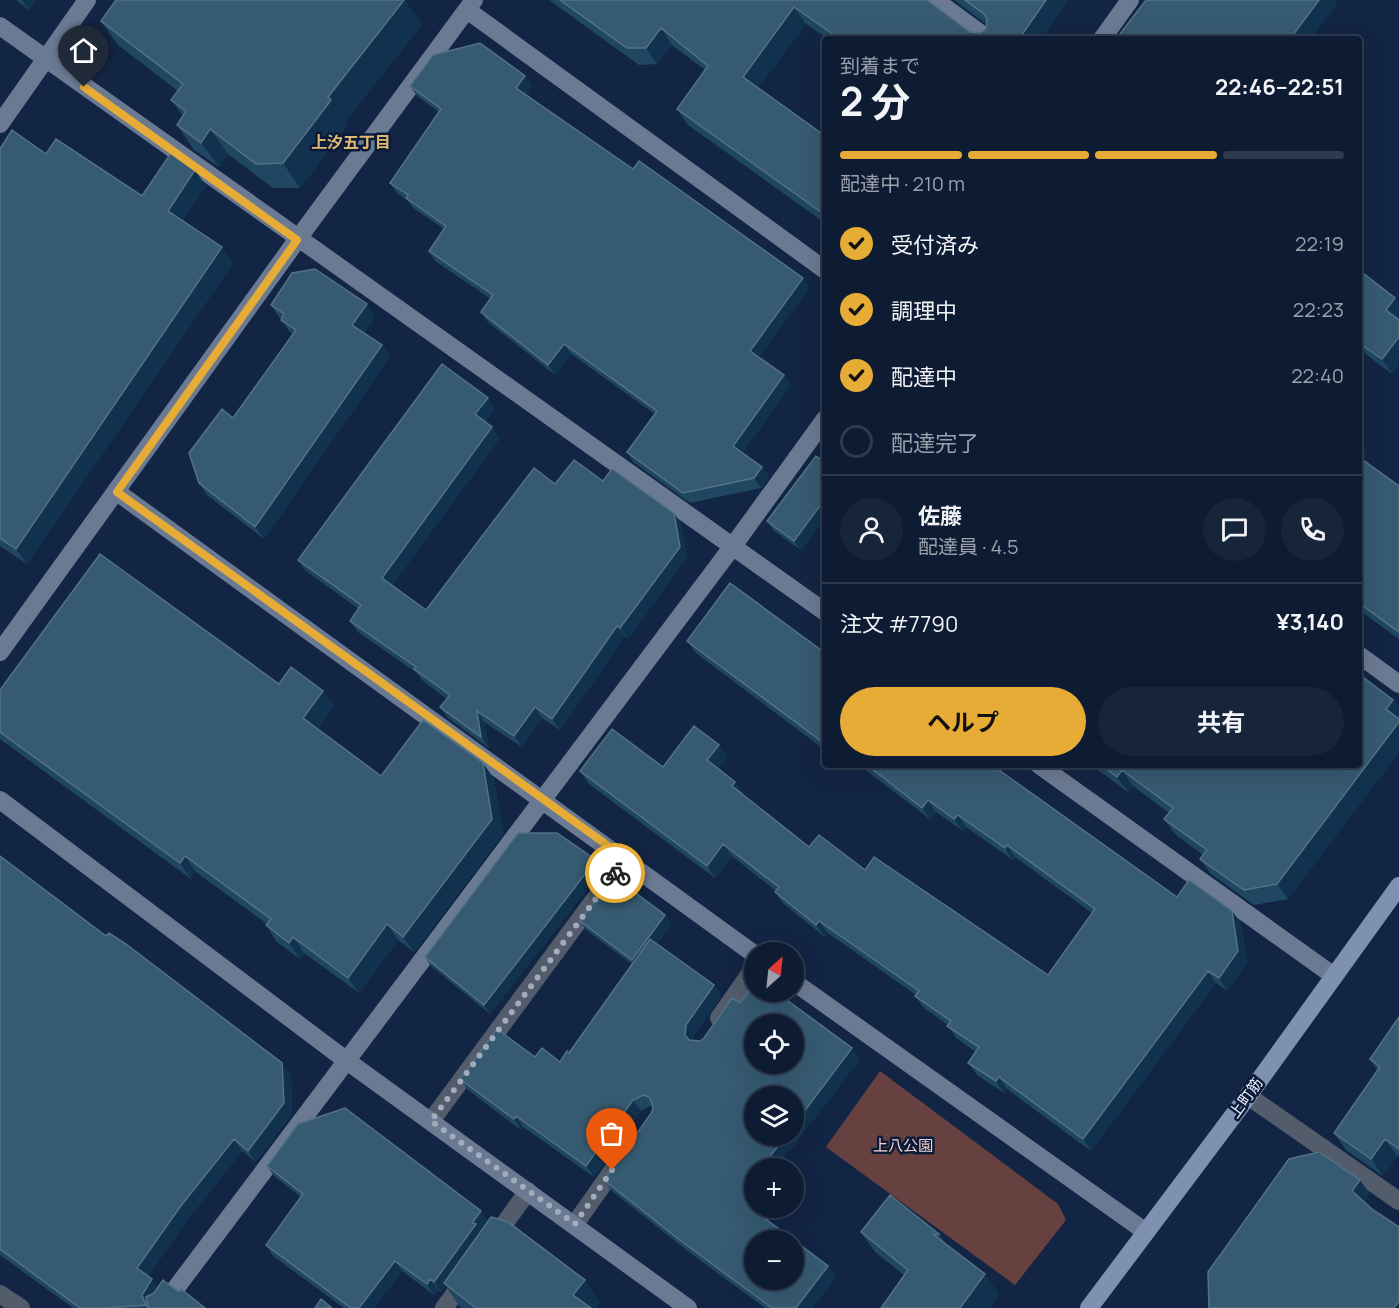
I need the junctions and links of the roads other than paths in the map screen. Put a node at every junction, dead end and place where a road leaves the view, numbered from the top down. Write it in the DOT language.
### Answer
graph roads {
  1 [pos="87,0"];
  2 [pos="935,0"];
  3 [pos="1130,0"];
  4 [pos="471,5"];
  5 [pos="0,26"];
  6 [pos="984,36"];
  7 [pos="1104,36"];
  8 [pos="46,60"];
  9 [pos="0,124"];
  10 [pos="297,240"];
  11 [pos="822,268"];
  12 [pos="822,423"];
  13 [pos="117,492"];
  14 [pos="733,546"];
  15 [pos="822,610"];
  16 [pos="0,652"];
  17 [pos="1362,657"];
  18 [pos="1399,684"];
  19 [pos="1043,768"];
  20 [pos="543,799"];
  21 [pos="0,800"];
  22 [pos="625,858"];
  23 [pos="1399,885"];
  24 [pos="744,947"];
  25 [pos="1334,976"];
  26 [pos="744,983"];
  27 [pos="804,989"];
  28 [pos="710,1032"];
  29 [pos="347,1061"];
  30 [pos="1248,1096"];
  31 [pos="431,1121"];
  32 [pos="629,1146"];
  33 [pos="528,1191"];
  34 [pos="1399,1201"];
  35 [pos="575,1224"];
  36 [pos="1146,1232"];
  37 [pos="0,1293"];
  38 [pos="21,1308"];
  39 [pos="161,1308"];
  40 [pos="444,1308"];
  41 [pos="688,1308"];
  42 [pos="1089,1308"];
  1 -- 8 [label="street"];
  2 -- 6 [label="street"];
  3 -- 7 [label="street"];
  4 -- 10 [label="street"];
  4 -- 11 [label="street"];
  5 -- 8 [label="street"];
  8 -- 9 [label="street"];
  8 -- 10 [label="street"];
  10 -- 13 [label="street"];
  10 -- 14 [label="street"];
  12 -- 14 [label="street"];
  13 -- 16 [label="street"];
  13 -- 20 [label="street"];
  14 -- 15 [label="street"];
  14 -- 20 [label="street"];
  17 -- 18 [label="street"];
  19 -- 25 [label="street"];
  20 -- 22 [label="street"];
  20 -- 29 [label="street"];
  21 -- 29 [label="street"];
  22 -- 24 [label="street"];
  22 -- 31 [label="street"];
  23 -- 25 [label="main road, 上町筋"];
  25 -- 30 [label="main road, 上町筋"];
  26 -- 28 [label="street"];
  27 -- 36 [label="street"];
  29 -- 31 [label="street"];
  29 -- 39 [label="street"];
  30 -- 34 [label="street"];
  30 -- 36 [label="main road, 上町筋"];
  31 -- 33 [label="street"];
  32 -- 35 [label="street"];
  33 -- 35 [label="street"];
  33 -- 40 [label="street"];
  35 -- 41 [label="street"];
  36 -- 42 [label="main road, 上町筋"];
  37 -- 38 [label="street"];
}
